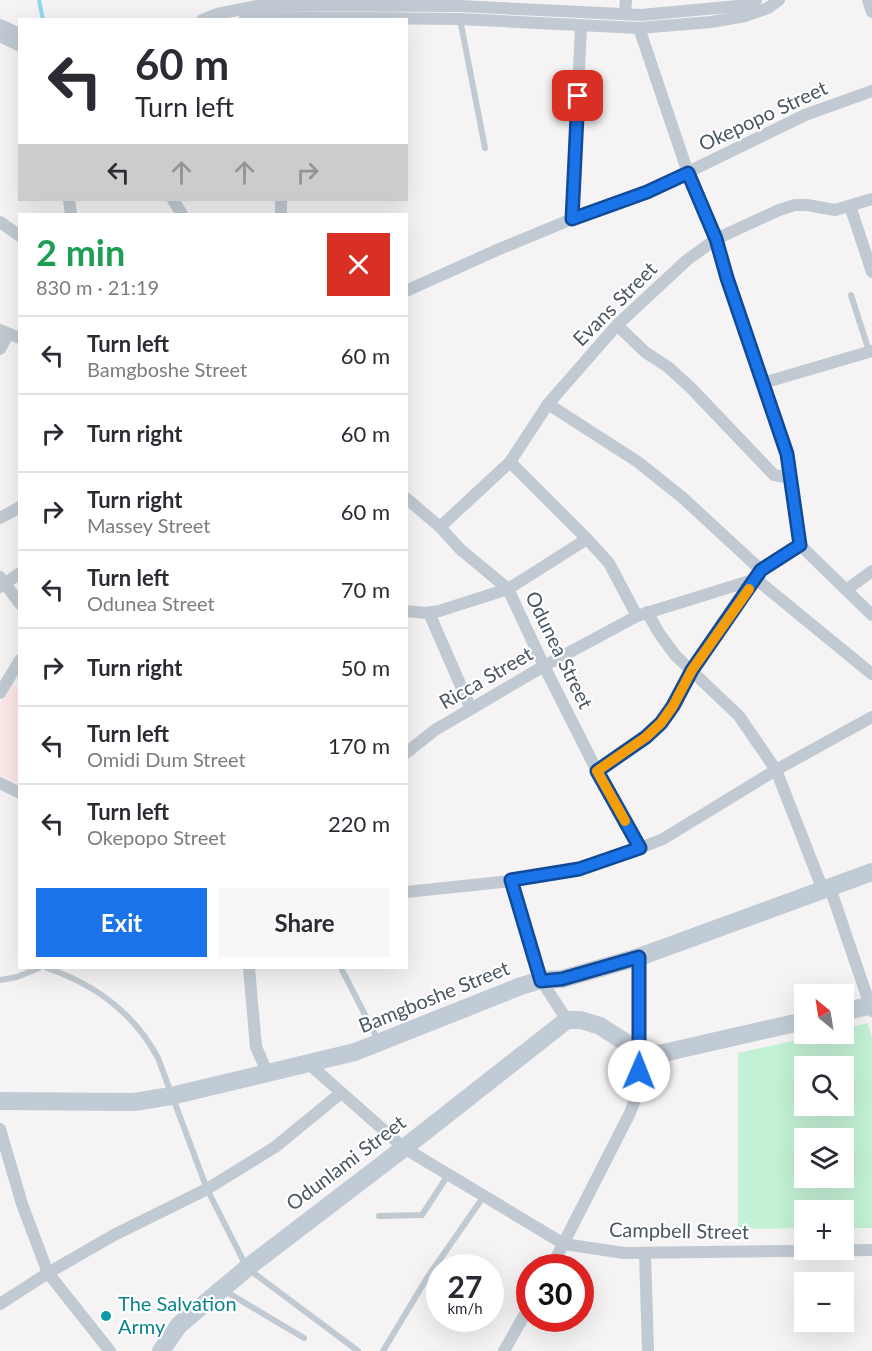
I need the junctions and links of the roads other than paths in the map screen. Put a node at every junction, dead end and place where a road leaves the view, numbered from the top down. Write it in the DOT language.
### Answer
graph roads {
  1 [pos="626,0"];
  2 [pos="756,0"];
  3 [pos="779,0"];
  4 [pos="868,0"];
  5 [pos="414,3"];
  6 [pos="710,5"];
  7 [pos="243,9"];
  8 [pos="263,10"];
  9 [pos="872,12"];
  10 [pos="625,14"];
  11 [pos="209,18"];
  12 [pos="397,18"];
  13 [pos="408,19"];
  14 [pos="414,19"];
  15 [pos="460,19"];
  16 [pos="0,25"];
  17 [pos="581,26"];
  18 [pos="639,28"];
  19 [pos="18,33"];
  20 [pos="0,36"];
  21 [pos="18,45"];
  22 [pos="872,91"];
  23 [pos="485,148"];
  24 [pos="688,173"];
  25 [pos="872,199"];
  26 [pos="850,206"];
  27 [pos="572,219"];
  28 [pos="0,222"];
  29 [pos="18,235"];
  30 [pos="716,239"];
  31 [pos="872,272"];
  32 [pos="408,290"];
  33 [pos="851,295"];
  34 [pos="617,325"];
  35 [pos="9,334"];
  36 [pos="0,349"];
  37 [pos="871,351"];
  38 [pos="764,383"];
  39 [pos="548,404"];
  40 [pos="510,462"];
  41 [pos="790,478"];
  42 [pos="408,500"];
  43 [pos="18,508"];
  44 [pos="0,518"];
  45 [pos="441,528"];
  46 [pos="587,539"];
  47 [pos="800,545"];
  48 [pos="872,571"];
  49 [pos="18,574"];
  50 [pos="758,575"];
  51 [pos="1,582"];
  52 [pos="508,588"];
  53 [pos="846,590"];
  54 [pos="18,602"];
  55 [pos="408,611"];
  56 [pos="429,613"];
  57 [pos="642,614"];
  58 [pos="872,615"];
  59 [pos="18,663"];
  60 [pos="544,666"];
  61 [pos="692,670"];
  62 [pos="872,674"];
  63 [pos="0,693"];
  64 [pos="471,709"];
  65 [pos="872,717"];
  66 [pos="408,751"];
  67 [pos="776,770"];
  68 [pos="597,771"];
  69 [pos="0,783"];
  70 [pos="18,792"];
  71 [pos="640,848"];
  72 [pos="872,872"];
  73 [pos="511,880"];
  74 [pos="826,889"];
  75 [pos="408,892"];
  76 [pos="639,957"];
  77 [pos="37,969"];
  78 [pos="50,969"];
  79 [pos="249,969"];
  80 [pos="342,969"];
  81 [pos="0,980"];
  82 [pos="541,981"];
  83 [pos="871,1007"];
  84 [pos="854,1010"];
  85 [pos="567,1020"];
  86 [pos="794,1023"];
  87 [pos="379,1043"];
  88 [pos="639,1052"];
  89 [pos="309,1064"];
  90 [pos="268,1074"];
  91 [pos="340,1093"];
  92 [pos="171,1096"];
  93 [pos="0,1101"];
  94 [pos="0,1129"];
  95 [pos="404,1148"];
  96 [pos="448,1174"];
  97 [pos="207,1189"];
  98 [pos="484,1195"];
  99 [pos="379,1216"];
  100 [pos="564,1244"];
  101 [pos="872,1250"];
  102 [pos="645,1252"];
  103 [pos="559,1254"];
  104 [pos="247,1268"];
  105 [pos="48,1273"];
  106 [pos="222,1289"];
  107 [pos="0,1304"];
  108 [pos="516,1330"];
  109 [pos="304,1338"];
  110 [pos="110,1351"];
  111 [pos="161,1351"];
  112 [pos="358,1351"];
  113 [pos="383,1351"];
  114 [pos="504,1351"];
  115 [pos="648,1351"];
  1 -- 10 [label="street"];
  2 -- 6 [label="street"];
  3 -- 18 [label="street"];
  4 -- 9 [label="street"];
  5 -- 8 [label="street"];
  5 -- 10 [label="street"];
  5 -- 14 [label="street"];
  6 -- 10 [label="street"];
  7 -- 8 [label="street"];
  7 -- 11 [label="street"];
  8 -- 12 [label="street"];
  13 -- 14 [label="street"];
  14 -- 15 [label="street"];
  15 -- 17 [label="street"];
  15 -- 23 [label="lane"];
  16 -- 19 [label="street"];
  17 -- 18 [label="street"];
  17 -- 27 [label="street"];
  18 -- 24 [label="street"];
  20 -- 21 [label="street"];
  22 -- 24 [label="street, Okepopo Street"];
  24 -- 27 [label="street, Okepopo Street"];
  24 -- 30 [label="street"];
  25 -- 26 [label="street, Evans Street"];
  26 -- 30 [label="street, Evans Street"];
  26 -- 31 [label="street"];
  27 -- 32 [label="street, Okepopo Street"];
  28 -- 29 [label="street"];
  30 -- 34 [label="street, Evans Street"];
  30 -- 38 [label="street"];
  33 -- 37 [label="lane"];
  34 -- 39 [label="street, Evans Street"];
  34 -- 41 [label="street"];
  35 -- 36 [label="street"];
  37 -- 38 [label="street"];
  38 -- 41 [label="street"];
  39 -- 40 [label="street, Evans Street"];
  39 -- 50 [label="street"];
  40 -- 45 [label="street, Evans Street"];
  40 -- 46 [label="street"];
  41 -- 47 [label="street"];
  42 -- 45 [label="street, Odunea Street"];
  43 -- 44 [label="street"];
  45 -- 52 [label="street, Odunea Street"];
  46 -- 52 [label="street"];
  46 -- 57 [label="street"];
  47 -- 50 [label="street"];
  47 -- 53 [label="street"];
  48 -- 53 [label="street"];
  49 -- 51 [label="street"];
  50 -- 57 [label="street, Ricca Street"];
  50 -- 61 [label="street"];
  50 -- 62 [label="street"];
  51 -- 54 [label="street"];
  52 -- 56 [label="street"];
  52 -- 60 [label="street, Odunea Street"];
  53 -- 58 [label="street"];
  55 -- 56 [label="street"];
  56 -- 64 [label="street"];
  57 -- 60 [label="street, Ricca Street"];
  57 -- 61 [label="street"];
  59 -- 63 [label="street"];
  60 -- 64 [label="street, Ricca Street"];
  60 -- 68 [label="street, Odunea Street"];
  61 -- 67 [label="street"];
  61 -- 68 [label="street"];
  64 -- 66 [label="street, Ricca Street"];
  65 -- 67 [label="street"];
  67 -- 71 [label="street"];
  67 -- 74 [label="street"];
  68 -- 71 [label="street, Odunea Street"];
  69 -- 70 [label="street"];
  71 -- 73 [label="street"];
  72 -- 74 [label="main road, Bamgboshe Street"];
  73 -- 75 [label="street"];
  73 -- 82 [label="street"];
  74 -- 76 [label="main road, Bamgboshe Street"];
  74 -- 83 [label="street"];
  76 -- 82 [label="main road, Bamgboshe Street"];
  76 -- 88 [label="street"];
  77 -- 81 [label="lane"];
  78 -- 92 [label="lane"];
  79 -- 90 [label="street"];
  80 -- 87 [label="lane"];
  82 -- 85 [label="street"];
  82 -- 87 [label="main road, Bamgboshe Street"];
  83 -- 84 [label="main road"];
  85 -- 88 [label="main road"];
  85 -- 95 [label="main road, Odunlami Street"];
  86 -- 88 [label="main road"];
  87 -- 89 [label="main road, Bamgboshe Street"];
  88 -- 100 [label="street"];
  89 -- 90 [label="main road, Bamgboshe Street"];
  89 -- 91 [label="street, Campbell Street"];
  90 -- 92 [label="main road, Bamgboshe Street"];
  91 -- 95 [label="street, Campbell Street"];
  91 -- 97 [label="street"];
  92 -- 93 [label="main road, Bamgboshe Street"];
  92 -- 97 [label="lane"];
  94 -- 105 [label="street"];
  95 -- 96 [label="street, Campbell Street"];
  95 -- 104 [label="main road, Odunlami Street"];
  96 -- 98 [label="street, Campbell Street"];
  96 -- 99 [label="lane"];
  97 -- 104 [label="lane"];
  97 -- 105 [label="street"];
  98 -- 100 [label="street, Campbell Street"];
  98 -- 113 [label="lane"];
  100 -- 102 [label="street, Campbell Street"];
  100 -- 103 [label="street"];
  101 -- 102 [label="street, Campbell Street"];
  102 -- 115 [label="street"];
  104 -- 106 [label="main road, Odunlami Street"];
  104 -- 112 [label="lane"];
  105 -- 107 [label="street"];
  105 -- 110 [label="street"];
  106 -- 109 [label="lane"];
  106 -- 111 [label="main road, Odunlami Street"];
  108 -- 114 [label="street"];
}
